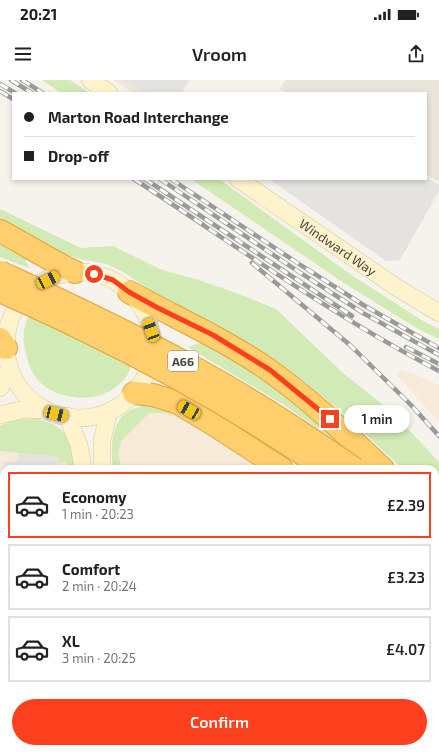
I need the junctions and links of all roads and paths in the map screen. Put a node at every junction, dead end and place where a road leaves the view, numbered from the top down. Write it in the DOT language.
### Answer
graph roads {
  1 [pos="90,80"];
  2 [pos="108,92"];
  3 [pos="239,180"];
  4 [pos="0,231"];
  5 [pos="0,272"];
  6 [pos="75,272"];
  7 [pos="0,291"];
  8 [pos="129,292"];
  9 [pos="439,313"];
  10 [pos="5,352"];
  11 [pos="0,388"];
  12 [pos="134,393"];
  13 [pos="46,410"];
  14 [pos="109,411"];
  15 [pos="0,415"];
  16 [pos="67,416"];
  17 [pos="82,465"];
  18 [pos="102,465"];
  19 [pos="276,465"];
  20 [pos="319,465"];
  21 [pos="349,465"];
  22 [pos="379,465"];
  1 -- 2 [label="street"];
  3 -- 9 [label="street, Windward Way"];
  4 -- 6 [label="highway"];
  5 -- 21 [label="highway, A66, bridge"];
  6 -- 8 [label="street"];
  6 -- 10 [label="street"];
  7 -- 20 [label="highway, A66, bridge"];
  8 -- 12 [label="street"];
  8 -- 22 [label="highway"];
  10 -- 11 [label="street"];
  10 -- 13 [label="street"];
  12 -- 14 [label="street"];
  12 -- 19 [label="highway"];
  13 -- 15 [label="street"];
  13 -- 16 [label="street"];
  14 -- 16 [label="street"];
  14 -- 18 [label="street"];
  16 -- 17 [label="street"];
}
